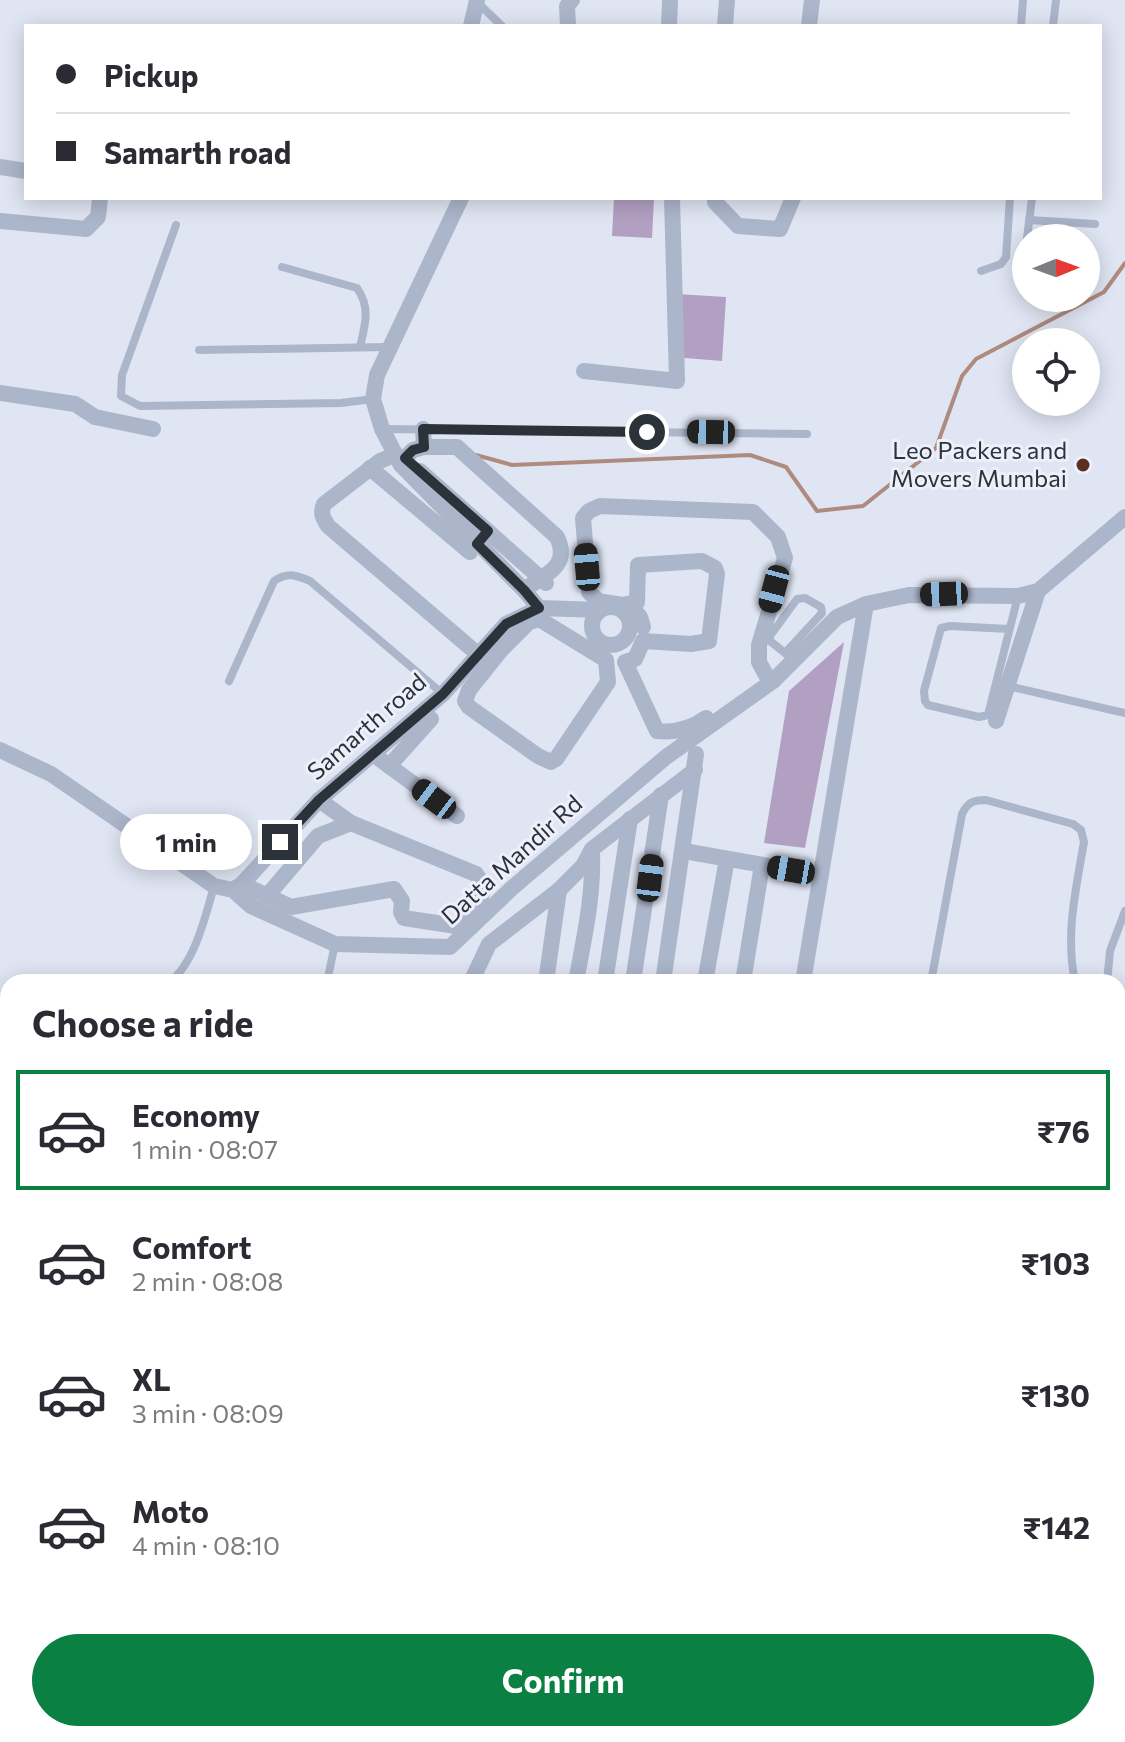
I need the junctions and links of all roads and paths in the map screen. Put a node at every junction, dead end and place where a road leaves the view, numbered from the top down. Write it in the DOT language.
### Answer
graph roads {
  1 [pos="572,0"];
  2 [pos="670,0"];
  3 [pos="727,0"];
  4 [pos="812,0"];
  5 [pos="1023,0"];
  6 [pos="1056,0"];
  7 [pos="477,1"];
  8 [pos="471,24"];
  9 [pos="500,24"];
  10 [pos="568,24"];
  11 [pos="669,24"];
  12 [pos="725,24"];
  13 [pos="809,24"];
  14 [pos="1021,24"];
  15 [pos="1053,24"];
  16 [pos="0,167"];
  17 [pos="24,171"];
  18 [pos="100,200"];
  19 [pos="460,200"];
  20 [pos="672,200"];
  21 [pos="715,200"];
  22 [pos="792,200"];
  23 [pos="1010,200"];
  24 [pos="1032,200"];
  25 [pos="1029,220"];
  26 [pos="0,221"];
  27 [pos="1029,224"];
  28 [pos="1095,224"];
  29 [pos="176,225"];
  30 [pos="282,267"];
  31 [pos="981,271"];
  32 [pos="360,347"];
  33 [pos="390,347"];
  34 [pos="199,350"];
  35 [pos="584,371"];
  36 [pos="0,393"];
  37 [pos="373,399"];
  38 [pos="153,429"];
  39 [pos="382,429"];
  40 [pos="423,429"];
  41 [pos="807,434"];
  42 [pos="424,447"];
  43 [pos="397,453"];
  44 [pos="370,468"];
  45 [pos="1123,521"];
  46 [pos="478,542"];
  47 [pos="544,581"];
  48 [pos="524,590"];
  49 [pos="1038,591"];
  50 [pos="1018,596"];
  51 [pos="866,604"];
  52 [pos="629,605"];
  53 [pos="598,607"];
  54 [pos="539,608"];
  55 [pos="643,627"];
  56 [pos="1009,629"];
  57 [pos="624,640"];
  58 [pos="490,650"];
  59 [pos="636,656"];
  60 [pos="790,656"];
  61 [pos="229,681"];
  62 [pos="766,681"];
  63 [pos="1008,686"];
  64 [pos="435,709"];
  65 [pos="1125,713"];
  66 [pos="996,721"];
  67 [pos="0,750"];
  68 [pos="373,754"];
  69 [pos="389,766"];
  70 [pos="661,795"];
  71 [pos="319,800"];
  72 [pos="457,816"];
  73 [pos="630,819"];
  74 [pos="351,823"];
  75 [pos="592,849"];
  76 [pos="684,851"];
  77 [pos="727,859"];
  78 [pos="762,865"];
  79 [pos="820,875"];
  80 [pos="214,886"];
  81 [pos="237,887"];
  82 [pos="559,890"];
  83 [pos="267,896"];
  84 [pos="1125,911"];
  85 [pos="335,944"];
  86 [pos="181,974"];
  87 [pos="329,974"];
  88 [pos="475,974"];
  89 [pos="547,974"];
  90 [pos="578,974"];
  91 [pos="606,974"];
  92 [pos="634,974"];
  93 [pos="664,974"];
  94 [pos="706,974"];
  95 [pos="744,974"];
  96 [pos="804,974"];
  97 [pos="932,974"];
  98 [pos="1073,974"];
  99 [pos="1108,974"];
  1 -- 10 [label="street"];
  2 -- 11 [label="street"];
  3 -- 12 [label="street"];
  4 -- 13 [label="street"];
  5 -- 14 [label="lane"];
  6 -- 15 [label="lane"];
  7 -- 8 [label="street"];
  7 -- 9 [label="lane"];
  16 -- 17 [label="street"];
  18 -- 26 [label="street"];
  19 -- 33 [label="street"];
  20 -- 35 [label="street"];
  21 -- 22 [label="street"];
  23 -- 31 [label="lane"];
  24 -- 25 [label="lane"];
  25 -- 27 [label="lane"];
  25 -- 28 [label="lane"];
  29 -- 37 [label="lane"];
  30 -- 32 [label="lane"];
  32 -- 33 [label="lane"];
  32 -- 34 [label="lane"];
  33 -- 37 [label="street"];
  36 -- 38 [label="street"];
  37 -- 39 [label="street"];
  39 -- 40 [label="lane"];
  39 -- 43 [label="street"];
  40 -- 41 [label="lane"];
  40 -- 42 [label="street"];
  42 -- 43 [label="street"];
  42 -- 47 [label="street"];
  43 -- 44 [label="street"];
  43 -- 46 [label="street"];
  44 -- 46 [label="street"];
  44 -- 58 [label="street"];
  45 -- 49 [label="street"];
  46 -- 47 [label="street"];
  46 -- 48 [label="street"];
  47 -- 48 [label="street"];
  48 -- 54 [label="street"];
  49 -- 50 [label="street, Datta Mandir Rd"];
  49 -- 63 [label="street"];
  50 -- 51 [label="street, Datta Mandir Rd"];
  50 -- 56 [label="lane"];
  51 -- 60 [label="street, Datta Mandir Rd"];
  51 -- 79 [label="street"];
  52 -- 53 [label="street"];
  52 -- 55 [label="street"];
  52 -- 59 [label="street"];
  53 -- 54 [label="street"];
  53 -- 57 [label="street"];
  53 -- 57 [label="street"];
  53 -- 62 [label="street"];
  54 -- 58 [label="street, Samarth road"];
  56 -- 56 [label="lane"];
  57 -- 59 [label="street"];
  58 -- 58 [label="street"];
  58 -- 64 [label="street, Samarth road"];
  59 -- 62 [label="street"];
  60 -- 60 [label="lane"];
  60 -- 62 [label="street, Datta Mandir Rd"];
  61 -- 64 [label="lane"];
  62 -- 85 [label="street, Datta Mandir Rd"];
  63 -- 65 [label="lane"];
  63 -- 66 [label="street"];
  64 -- 68 [label="street, Samarth road"];
  64 -- 69 [label="street"];
  67 -- 80 [label="street, Datta Mandir Rd"];
  68 -- 69 [label="street"];
  68 -- 71 [label="street, Samarth road"];
  69 -- 72 [label="street"];
  70 -- 73 [label="street"];
  70 -- 76 [label="street"];
  70 -- 92 [label="street"];
  71 -- 74 [label="street"];
  71 -- 81 [label="street, Samarth road"];
  73 -- 75 [label="street"];
  73 -- 91 [label="street"];
  74 -- 83 [label="street"];
  74 -- 83 [label="street"];
  75 -- 82 [label="street"];
  75 -- 90 [label="street"];
  76 -- 77 [label="street"];
  76 -- 93 [label="street"];
  77 -- 78 [label="street"];
  77 -- 94 [label="street"];
  78 -- 79 [label="street"];
  78 -- 95 [label="street"];
  79 -- 96 [label="street"];
  80 -- 81 [label="street, Datta Mandir Rd"];
  80 -- 86 [label="lane"];
  81 -- 83 [label="street"];
  81 -- 85 [label="street, Datta Mandir Rd"];
  82 -- 88 [label="street"];
  82 -- 89 [label="street"];
  84 -- 99 [label="lane"];
  85 -- 87 [label="lane"];
  97 -- 98 [label="lane"];
}
